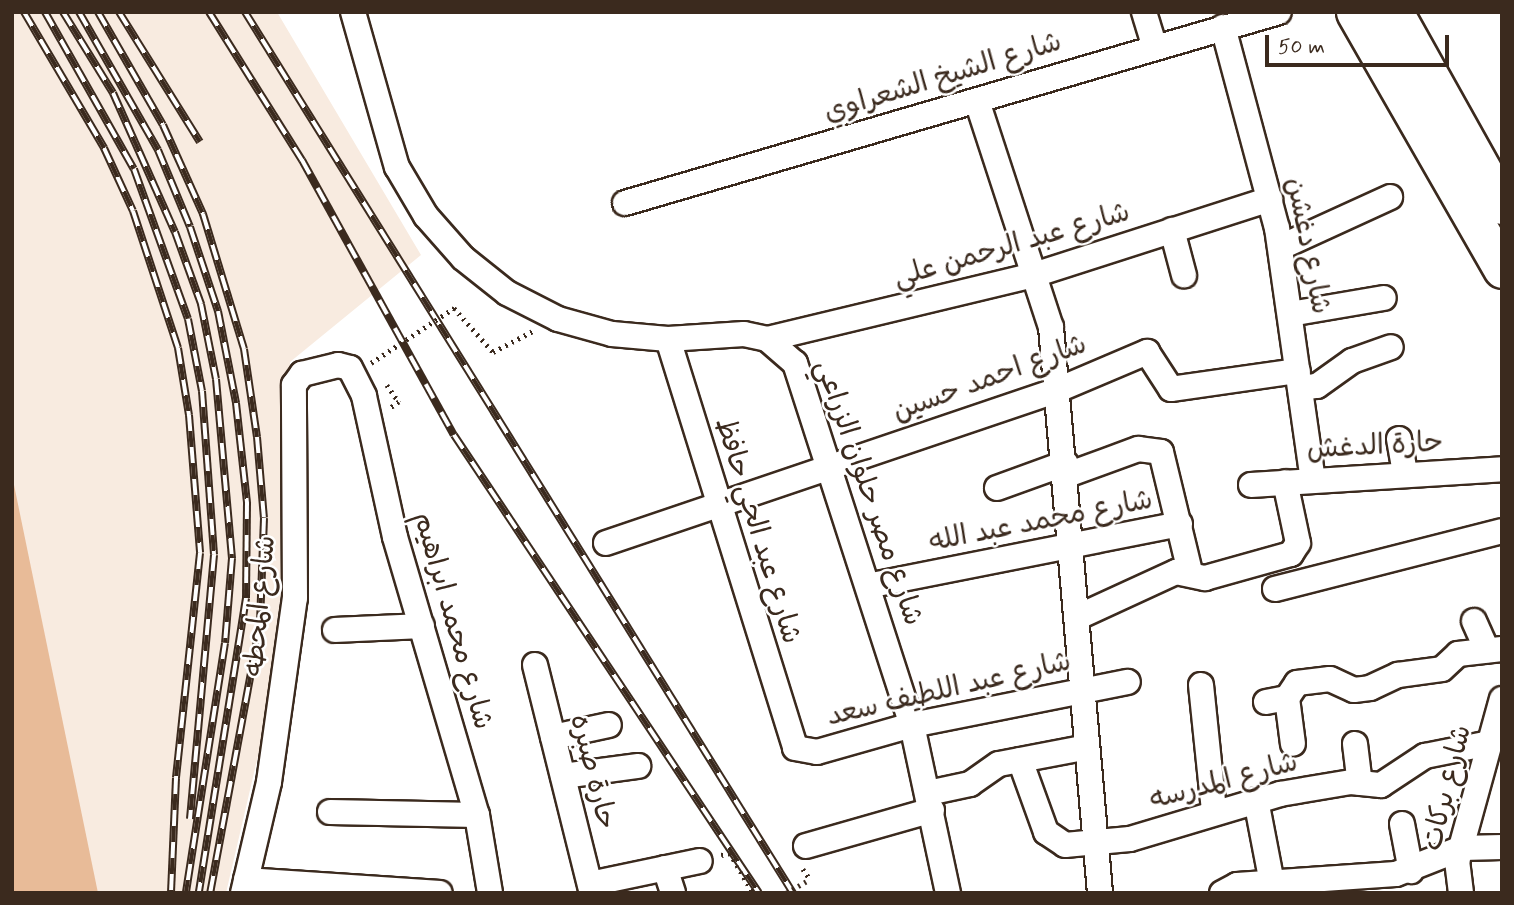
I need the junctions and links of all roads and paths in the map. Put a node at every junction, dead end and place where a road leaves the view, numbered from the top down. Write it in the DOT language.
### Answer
graph roads {
  1 [pos="353,12"];
  2 [pos="1144,12"];
  3 [pos="1279,12"];
  4 [pos="1355,12"];
  5 [pos="1394,12"];
  6 [pos="1223,27"];
  7 [pos="1154,45"];
  8 [pos="977,101"];
  9 [pos="1390,197"];
  10 [pos="1270,199"];
  11 [pos="625,203"];
  12 [pos="1502,205"];
  13 [pos="1172,230"];
  14 [pos="1281,247"];
  15 [pos="1502,269"];
  16 [pos="1037,274"];
  17 [pos="1184,275"];
  18 [pos="1384,298"];
  19 [pos="1290,314"];
  20 [pos="558,318"];
  21 [pos="668,339"];
  22 [pos="767,340"];
  23 [pos="1391,347"];
  24 [pos="360,365"];
  25 [pos="1299,379"];
  26 [pos="1060,389"];
  27 [pos="1399,439"];
  28 [pos="831,467"];
  29 [pos="1067,469"];
  30 [pos="1502,469"];
  31 [pos="1405,473"];
  32 [pos="1313,480"];
  33 [pos="1285,482"];
  34 [pos="1251,485"];
  35 [pos="997,488"];
  36 [pos="718,505"];
  37 [pos="1180,524"];
  38 [pos="1502,531"];
  39 [pos="606,543"];
  40 [pos="1073,545"];
  41 [pos="1190,572"];
  42 [pos="872,585"];
  43 [pos="1275,589"];
  44 [pos="1078,617"];
  45 [pos="1474,621"];
  46 [pos="422,626"];
  47 [pos="335,630"];
  48 [pos="1494,650"];
  49 [pos="535,665"];
  50 [pos="1128,682"];
  51 [pos="1201,685"];
  52 [pos="1080,690"];
  53 [pos="1502,699"];
  54 [pos="609,725"];
  55 [pos="912,725"];
  56 [pos="553,737"];
  57 [pos="789,739"];
  58 [pos="1490,743"];
  59 [pos="1293,744"];
  60 [pos="1355,744"];
  61 [pos="1083,748"];
  62 [pos="1020,760"];
  63 [pos="638,766"];
  64 [pos="563,776"];
  65 [pos="1360,783"];
  66 [pos="1256,800"];
  67 [pos="930,802"];
  68 [pos="1214,811"];
  69 [pos="330,812"];
  70 [pos="477,815"];
  71 [pos="1402,824"];
  72 [pos="1092,844"];
  73 [pos="806,846"];
  74 [pos="1502,847"];
  75 [pos="1462,848"];
  76 [pos="730,853"];
  77 [pos="700,861"];
  78 [pos="665,868"];
  79 [pos="1411,870"];
  80 [pos="810,879"];
  81 [pos="1272,883"];
  82 [pos="245,887"];
  83 [pos="591,888"];
  84 [pos="440,893"];
  85 [pos="490,893"];
  86 [pos="673,893"];
  87 [pos="753,893"];
  88 [pos="786,893"];
  89 [pos="948,893"];
  90 [pos="1100,893"];
  91 [pos="1222,893"];
  92 [pos="1461,893"];
  1 -- 20 [label="street"];
  2 -- 7 [label="street"];
  3 -- 6 [label="street, شارع الشيخ الشعراوي"];
  4 -- 15 [label="highway"];
  5 -- 12 [label="highway"];
  6 -- 7 [label="street, شارع الشيخ الشعراوي"];
  6 -- 10 [label="street, شارع دغشن"];
  7 -- 8 [label="street, شارع الشيخ الشعراوي"];
  8 -- 11 [label="street, شارع الشيخ الشعراوي"];
  8 -- 16 [label="street"];
  9 -- 14 [label="street"];
  10 -- 13 [label="street, شارع عبد الرحمن علي"];
  10 -- 14 [label="street, شارع دغشن"];
  13 -- 16 [label="street, شارع عبد الرحمن علي"];
  13 -- 17 [label="street"];
  14 -- 19 [label="street, شارع دغشن"];
  16 -- 22 [label="street, شارع عبد الرحمن علي"];
  16 -- 26 [label="street"];
  18 -- 19 [label="street"];
  19 -- 25 [label="street, شارع دغشن"];
  20 -- 21 [label="street"];
  20 -- 24 [label="path, bridge"];
  21 -- 22 [label="street"];
  21 -- 36 [label="street, شارع عبد الحي حافظ"];
  22 -- 28 [label="street, شارع مصر حلوان الزراعي"];
  23 -- 25 [label="street"];
  24 -- 46 [label="street, شارع محمد ابراهيم"];
  24 -- 82 [label="street, شارع المحطه"];
  25 -- 26 [label="street, شارع احمد حسين"];
  25 -- 32 [label="street, شارع دغشن"];
  26 -- 28 [label="street, شارع احمد حسين"];
  26 -- 29 [label="street"];
  27 -- 31 [label="street"];
  28 -- 36 [label="street, شارع احمد حسين"];
  28 -- 42 [label="street, شارع مصر حلوان الزراعي"];
  29 -- 35 [label="street"];
  29 -- 37 [label="street"];
  29 -- 40 [label="street"];
  30 -- 31 [label="street, حارة الدغش"];
  31 -- 32 [label="street, حارة الدغش"];
  32 -- 33 [label="street, حارة الدغش"];
  33 -- 34 [label="street, حارة الدغش"];
  33 -- 41 [label="street"];
  36 -- 39 [label="street, شارع احمد حسين"];
  36 -- 57 [label="street, شارع عبد الحي حافظ"];
  37 -- 40 [label="street, شارع محمد عبد الله"];
  37 -- 41 [label="street"];
  38 -- 43 [label="street"];
  40 -- 42 [label="street, شارع محمد عبد الله"];
  40 -- 44 [label="street"];
  41 -- 44 [label="street"];
  42 -- 55 [label="street, شارع مصر حلوان الزراعي"];
  44 -- 52 [label="street"];
  45 -- 48 [label="street"];
  46 -- 47 [label="street"];
  46 -- 70 [label="street, شارع محمد ابراهيم"];
  48 -- 59 [label="street"];
  49 -- 56 [label="street, حارة صبره"];
  50 -- 52 [label="street, شارع عبد اللطيف سعد"];
  51 -- 68 [label="street"];
  52 -- 55 [label="street, شارع عبد اللطيف سعد"];
  52 -- 61 [label="street"];
  53 -- 58 [label="street, شارع بركات"];
  54 -- 56 [label="street"];
  55 -- 57 [label="street, شارع عبد اللطيف سعد"];
  55 -- 67 [label="street, شارع مصر حلوان الزراعي"];
  56 -- 64 [label="street, حارة صبره"];
  58 -- 65 [label="street, شارع المدرسه"];
  58 -- 75 [label="street, شارع بركات"];
  60 -- 65 [label="street"];
  61 -- 62 [label="street"];
  61 -- 72 [label="street"];
  62 -- 67 [label="street"];
  62 -- 72 [label="street, شارع المدرسه"];
  63 -- 64 [label="street"];
  64 -- 83 [label="street, حارة صبره"];
  65 -- 66 [label="street, شارع المدرسه"];
  66 -- 68 [label="street, شارع المدرسه"];
  66 -- 81 [label="street"];
  67 -- 73 [label="street"];
  67 -- 89 [label="street, شارع مصر حلوان الزراعي"];
  68 -- 72 [label="street, شارع المدرسه"];
  69 -- 70 [label="street"];
  70 -- 85 [label="street, شارع محمد ابراهيم"];
  71 -- 79 [label="street"];
  72 -- 90 [label="street"];
  74 -- 75 [label="street"];
  75 -- 79 [label="street"];
  75 -- 92 [label="street, شارع بركات"];
  76 -- 87 [label="path"];
  77 -- 78 [label="street"];
  78 -- 83 [label="street"];
  78 -- 86 [label="street"];
  79 -- 81 [label="street"];
  80 -- 88 [label="path, bridge"];
  81 -- 91 [label="street"];
  82 -- 84 [label="street"];
}
